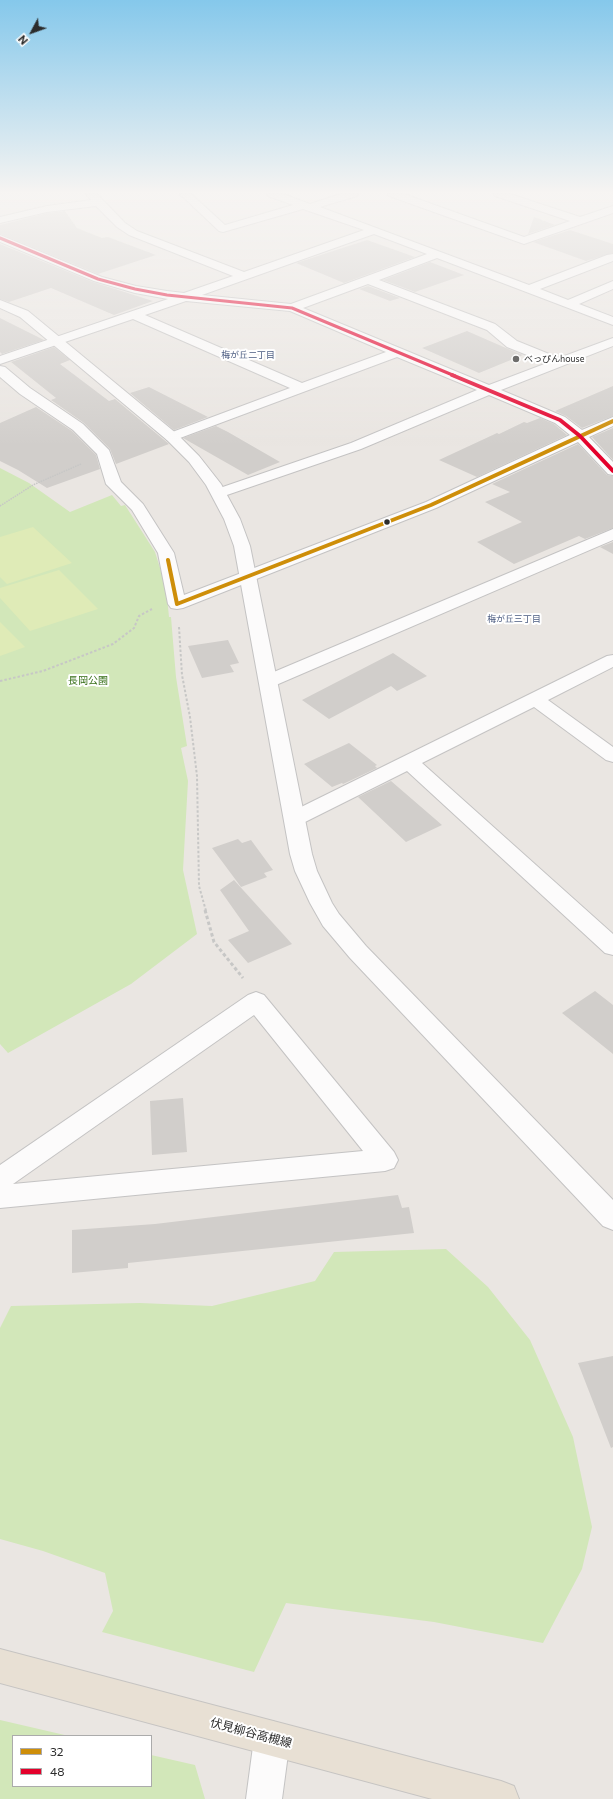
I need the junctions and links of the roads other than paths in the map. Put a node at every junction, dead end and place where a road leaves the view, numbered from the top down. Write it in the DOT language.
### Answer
graph roads {
  1 [pos="96,278"];
  2 [pos="238,278"];
  3 [pos="374,278"];
  4 [pos="500,278"];
  5 [pos="557,278"];
  6 [pos="368,280"];
  7 [pos="613,285"];
  8 [pos="529,289"];
  9 [pos="182,296"];
  10 [pos="0,304"];
  11 [pos="569,304"];
  12 [pos="292,308"];
  13 [pos="134,315"];
  14 [pos="613,321"];
  15 [pos="56,342"];
  16 [pos="613,342"];
  17 [pos="398,352"];
  18 [pos="0,360"];
  19 [pos="559,363"];
  20 [pos="0,370"];
  21 [pos="302,388"];
  22 [pos="489,390"];
  23 [pos="613,421"];
  24 [pos="580,436"];
  25 [pos="172,437"];
  26 [pos="613,471"];
  27 [pos="219,493"];
  28 [pos="613,534"];
  29 [pos="249,576"];
  30 [pos="613,660"];
  31 [pos="269,681"];
  32 [pos="535,699"];
  33 [pos="613,756"];
  34 [pos="409,762"];
  35 [pos="294,819"];
  36 [pos="613,947"];
  37 [pos="0,1179"];
  38 [pos="0,1198"];
  39 [pos="613,1218"];
  40 [pos="0,1666"];
  41 [pos="272,1739"];
  42 [pos="264,1799"];
  43 [pos="501,1799"];
  1 -- 9 [label="street"];
  2 -- 9 [label="street"];
  3 -- 6 [label="street"];
  4 -- 8 [label="street"];
  5 -- 8 [label="street"];
  6 -- 12 [label="street"];
  6 -- 19 [label="street"];
  7 -- 11 [label="street"];
  8 -- 11 [label="street"];
  9 -- 12 [label="street"];
  9 -- 13 [label="street"];
  10 -- 15 [label="street"];
  11 -- 14 [label="street"];
  12 -- 17 [label="street"];
  13 -- 15 [label="street"];
  13 -- 21 [label="street"];
  15 -- 18 [label="street"];
  15 -- 25 [label="street"];
  16 -- 19 [label="street"];
  17 -- 21 [label="street"];
  17 -- 22 [label="street"];
  19 -- 22 [label="street"];
  20 -- 29 [label="street"];
  21 -- 25 [label="street"];
  22 -- 24 [label="street"];
  22 -- 27 [label="street"];
  23 -- 24 [label="street"];
  24 -- 26 [label="street"];
  24 -- 29 [label="street"];
  25 -- 27 [label="street"];
  27 -- 29 [label="street"];
  28 -- 31 [label="street"];
  29 -- 31 [label="street"];
  30 -- 32 [label="street"];
  31 -- 35 [label="street"];
  32 -- 33 [label="street"];
  32 -- 34 [label="street"];
  34 -- 35 [label="street"];
  34 -- 36 [label="street"];
  35 -- 39 [label="street"];
  37 -- 38 [label="street"];
  40 -- 41 [label="main road, 伏見柳谷高槻線"];
  41 -- 42 [label="street"];
  41 -- 43 [label="main road, 伏見柳谷高槻線"];
}
